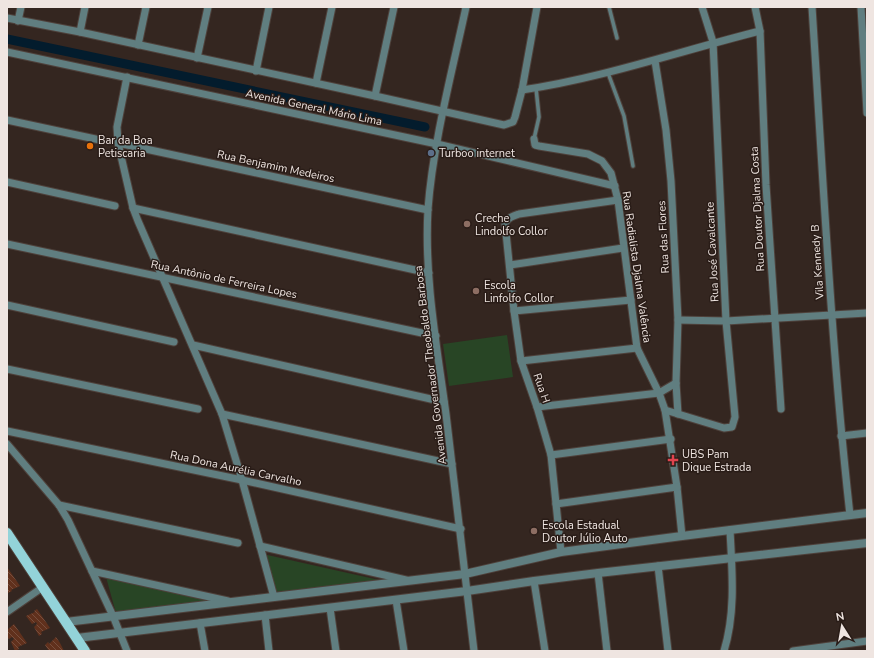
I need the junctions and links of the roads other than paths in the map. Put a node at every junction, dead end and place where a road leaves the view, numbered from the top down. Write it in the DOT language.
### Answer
graph roads {
  1 [pos="21,7"];
  2 [pos="85,7"];
  3 [pos="146,7"];
  4 [pos="208,7"];
  5 [pos="269,7"];
  6 [pos="332,7"];
  7 [pos="394,7"];
  8 [pos="466,7"];
  9 [pos="537,7"];
  10 [pos="609,7"];
  11 [pos="702,7"];
  12 [pos="755,7"];
  13 [pos="812,7"];
  14 [pos="861,7"];
  15 [pos="7,18"];
  16 [pos="18,20"];
  17 [pos="760,31"];
  18 [pos="80,32"];
  19 [pos="617,38"];
  20 [pos="713,42"];
  21 [pos="138,45"];
  22 [pos="7,52"];
  23 [pos="197,58"];
  24 [pos="655,61"];
  25 [pos="256,71"];
  26 [pos="608,73"];
  27 [pos="127,78"];
  28 [pos="316,83"];
  29 [pos="536,88"];
  30 [pos="522,90"];
  31 [pos="375,96"];
  32 [pos="444,112"];
  33 [pos="867,113"];
  34 [pos="7,120"];
  35 [pos="100,140"];
  36 [pos="534,140"];
  37 [pos="437,142"];
  38 [pos="118,143"];
  39 [pos="633,166"];
  40 [pos="7,182"];
  41 [pos="615,186"];
  42 [pos="618,200"];
  43 [pos="116,206"];
  44 [pos="133,208"];
  45 [pos="428,210"];
  46 [pos="7,244"];
  47 [pos="623,248"];
  48 [pos="510,265"];
  49 [pos="429,273"];
  50 [pos="162,277"];
  51 [pos="631,300"];
  52 [pos="7,306"];
  53 [pos="514,311"];
  54 [pos="867,312"];
  55 [pos="831,315"];
  56 [pos="774,319"];
  57 [pos="678,320"];
  58 [pos="726,321"];
  59 [pos="436,336"];
  60 [pos="174,342"];
  61 [pos="193,345"];
  62 [pos="637,348"];
  63 [pos="521,361"];
  64 [pos="7,369"];
  65 [pos="676,384"];
  66 [pos="658,392"];
  67 [pos="444,402"];
  68 [pos="537,407"];
  69 [pos="198,409"];
  70 [pos="781,409"];
  71 [pos="665,410"];
  72 [pos="222,414"];
  73 [pos="678,414"];
  74 [pos="7,431"];
  75 [pos="867,433"];
  76 [pos="841,436"];
  77 [pos="671,439"];
  78 [pos="7,444"];
  79 [pos="551,455"];
  80 [pos="452,464"];
  81 [pos="242,480"];
  82 [pos="677,487"];
  83 [pos="556,504"];
  84 [pos="59,505"];
  85 [pos="867,513"];
  86 [pos="850,515"];
  87 [pos="461,529"];
  88 [pos="730,530"];
  89 [pos="7,533"];
  90 [pos="682,536"];
  91 [pos="238,543"];
  92 [pos="867,543"];
  93 [pos="260,546"];
  94 [pos="561,552"];
  95 [pos="731,558"];
  96 [pos="658,566"];
  97 [pos="92,571"];
  98 [pos="598,573"];
  99 [pos="465,574"];
  100 [pos="406,580"];
  101 [pos="534,581"];
  102 [pos="43,587"];
  103 [pos="467,591"];
  104 [pos="274,596"];
  105 [pos="396,600"];
  106 [pos="232,602"];
  107 [pos="330,608"];
  108 [pos="7,612"];
  109 [pos="265,615"];
  110 [pos="113,616"];
  111 [pos="66,622"];
  112 [pos="200,623"];
  113 [pos="120,632"];
  114 [pos="77,638"];
  115 [pos="867,641"];
  116 [pos="85,651"];
  117 [pos="127,651"];
  118 [pos="204,651"];
  119 [pos="269,651"];
  120 [pos="336,651"];
  121 [pos="404,651"];
  122 [pos="474,651"];
  123 [pos="544,651"];
  124 [pos="607,651"];
  125 [pos="668,651"];
  126 [pos="724,651"];
  127 [pos="793,651"];
  1 -- 16 [label="street"];
  2 -- 18 [label="street"];
  3 -- 21 [label="street"];
  4 -- 23 [label="street"];
  5 -- 25 [label="street"];
  6 -- 28 [label="street"];
  7 -- 31 [label="street"];
  8 -- 32 [label="street, Avenida Governador Theobaldo Barbosa"];
  9 -- 30 [label="street"];
  10 -- 19 [label="lane"];
  11 -- 20 [label="street, Rua José Cavalcante"];
  12 -- 17 [label="street, Rua Doutor Djalma Costa"];
  13 -- 55 [label="street, Vila Kennedy B"];
  14 -- 33 [label="street"];
  15 -- 16 [label="street"];
  16 -- 18 [label="street"];
  17 -- 20 [label="street"];
  17 -- 56 [label="street, Rua Doutor Djalma Costa"];
  18 -- 21 [label="street"];
  20 -- 24 [label="street"];
  20 -- 58 [label="street, Rua José Cavalcante"];
  21 -- 23 [label="street"];
  22 -- 27 [label="street, Avenida General Mário Lima"];
  23 -- 25 [label="street"];
  24 -- 26 [label="street"];
  24 -- 57 [label="street, Rua das Flores"];
  25 -- 28 [label="street"];
  26 -- 29 [label="street"];
  26 -- 39 [label="lane"];
  27 -- 37 [label="street, Avenida General Mário Lima"];
  27 -- 38 [label="street"];
  28 -- 31 [label="street"];
  29 -- 30 [label="street"];
  29 -- 36 [label="lane"];
  30 -- 32 [label="street"];
  31 -- 32 [label="street"];
  32 -- 37 [label="street, Avenida Governador Theobaldo Barbosa"];
  34 -- 35 [label="street"];
  36 -- 41 [label="street, Rua Radialista Djalma Valência"];
  37 -- 41 [label="street, Avenida General Mário Lima"];
  37 -- 45 [label="street, Avenida Governador Theobaldo Barbosa"];
  38 -- 44 [label="street"];
  38 -- 45 [label="street, Rua Benjamim Medeiros"];
  40 -- 43 [label="street"];
  41 -- 42 [label="street, Rua Radialista Djalma Valência"];
  42 -- 47 [label="street, Rua Radialista Djalma Valência"];
  42 -- 48 [label="street, Rua H"];
  44 -- 49 [label="street"];
  44 -- 50 [label="street"];
  45 -- 49 [label="street, Avenida Governador Theobaldo Barbosa"];
  46 -- 50 [label="street, Rua Antônio de Ferreira Lopes"];
  47 -- 48 [label="street"];
  47 -- 51 [label="street, Rua Radialista Djalma Valência"];
  48 -- 53 [label="street, Rua H"];
  49 -- 59 [label="street, Avenida Governador Theobaldo Barbosa"];
  50 -- 59 [label="street, Rua Antônio de Ferreira Lopes"];
  50 -- 61 [label="street"];
  51 -- 53 [label="street"];
  51 -- 62 [label="street, Rua Radialista Djalma Valência"];
  52 -- 60 [label="street"];
  53 -- 63 [label="street, Rua H"];
  54 -- 55 [label="street"];
  55 -- 56 [label="street"];
  55 -- 76 [label="street, Vila Kennedy B"];
  56 -- 58 [label="street"];
  56 -- 70 [label="street, Rua Doutor Djalma Costa"];
  57 -- 58 [label="street"];
  57 -- 65 [label="street, Rua das Flores"];
  58 -- 73 [label="street, Rua José Cavalcante"];
  59 -- 67 [label="street, Avenida Governador Theobaldo Barbosa"];
  61 -- 67 [label="street"];
  61 -- 72 [label="street"];
  62 -- 63 [label="street"];
  62 -- 66 [label="street, Rua Radialista Djalma Valência"];
  63 -- 68 [label="street, Rua H"];
  64 -- 69 [label="street"];
  65 -- 66 [label="street"];
  65 -- 73 [label="street, Rua das Flores"];
  66 -- 68 [label="street"];
  66 -- 71 [label="street, Rua Radialista Djalma Valência"];
  67 -- 80 [label="street, Avenida Governador Theobaldo Barbosa"];
  68 -- 79 [label="street, Rua H"];
  71 -- 73 [label="street, Rua José Cavalcante"];
  71 -- 77 [label="street, Rua Radialista Djalma Valência"];
  72 -- 80 [label="street"];
  72 -- 81 [label="street"];
  74 -- 81 [label="street, Rua Dona Aurélia Carvalho"];
  75 -- 76 [label="street"];
  76 -- 86 [label="street, Vila Kennedy B"];
  77 -- 79 [label="street"];
  77 -- 82 [label="street, Rua Radialista Djalma Valência"];
  78 -- 84 [label="street"];
  79 -- 83 [label="street, Rua H"];
  80 -- 87 [label="street, Avenida Governador Theobaldo Barbosa"];
  81 -- 87 [label="street, Rua Dona Aurélia Carvalho"];
  81 -- 93 [label="street"];
  82 -- 83 [label="street"];
  82 -- 90 [label="street, Rua Radialista Djalma Valência"];
  83 -- 94 [label="street, Rua H"];
  84 -- 91 [label="street"];
  84 -- 97 [label="street"];
  85 -- 86 [label="street"];
  86 -- 88 [label="street"];
  87 -- 99 [label="street, Avenida Governador Theobaldo Barbosa"];
  88 -- 90 [label="street"];
  88 -- 95 [label="street"];
  89 -- 102 [label="main road"];
  90 -- 94 [label="street"];
  92 -- 95 [label="street"];
  93 -- 100 [label="street"];
  93 -- 104 [label="street"];
  94 -- 99 [label="street"];
  95 -- 96 [label="street"];
  95 -- 126 [label="street"];
  96 -- 98 [label="street"];
  96 -- 125 [label="street"];
  97 -- 106 [label="street"];
  97 -- 110 [label="street"];
  98 -- 101 [label="street"];
  98 -- 124 [label="street"];
  99 -- 100 [label="street"];
  99 -- 103 [label="street, Avenida Governador Theobaldo Barbosa"];
  100 -- 104 [label="street"];
  101 -- 103 [label="street"];
  101 -- 123 [label="street"];
  102 -- 108 [label="street"];
  102 -- 111 [label="main road"];
  103 -- 105 [label="street"];
  103 -- 122 [label="street, Avenida Governador Theobaldo Barbosa"];
  104 -- 106 [label="street"];
  105 -- 107 [label="street"];
  105 -- 121 [label="street"];
  106 -- 110 [label="street"];
  107 -- 109 [label="street"];
  107 -- 120 [label="street"];
  109 -- 112 [label="street"];
  109 -- 119 [label="street"];
  110 -- 111 [label="street"];
  110 -- 113 [label="street"];
  111 -- 114 [label="main road"];
  112 -- 113 [label="street"];
  112 -- 118 [label="street"];
  113 -- 114 [label="street"];
  113 -- 117 [label="street"];
  114 -- 116 [label="main road"];
  115 -- 127 [label="street"];
}
